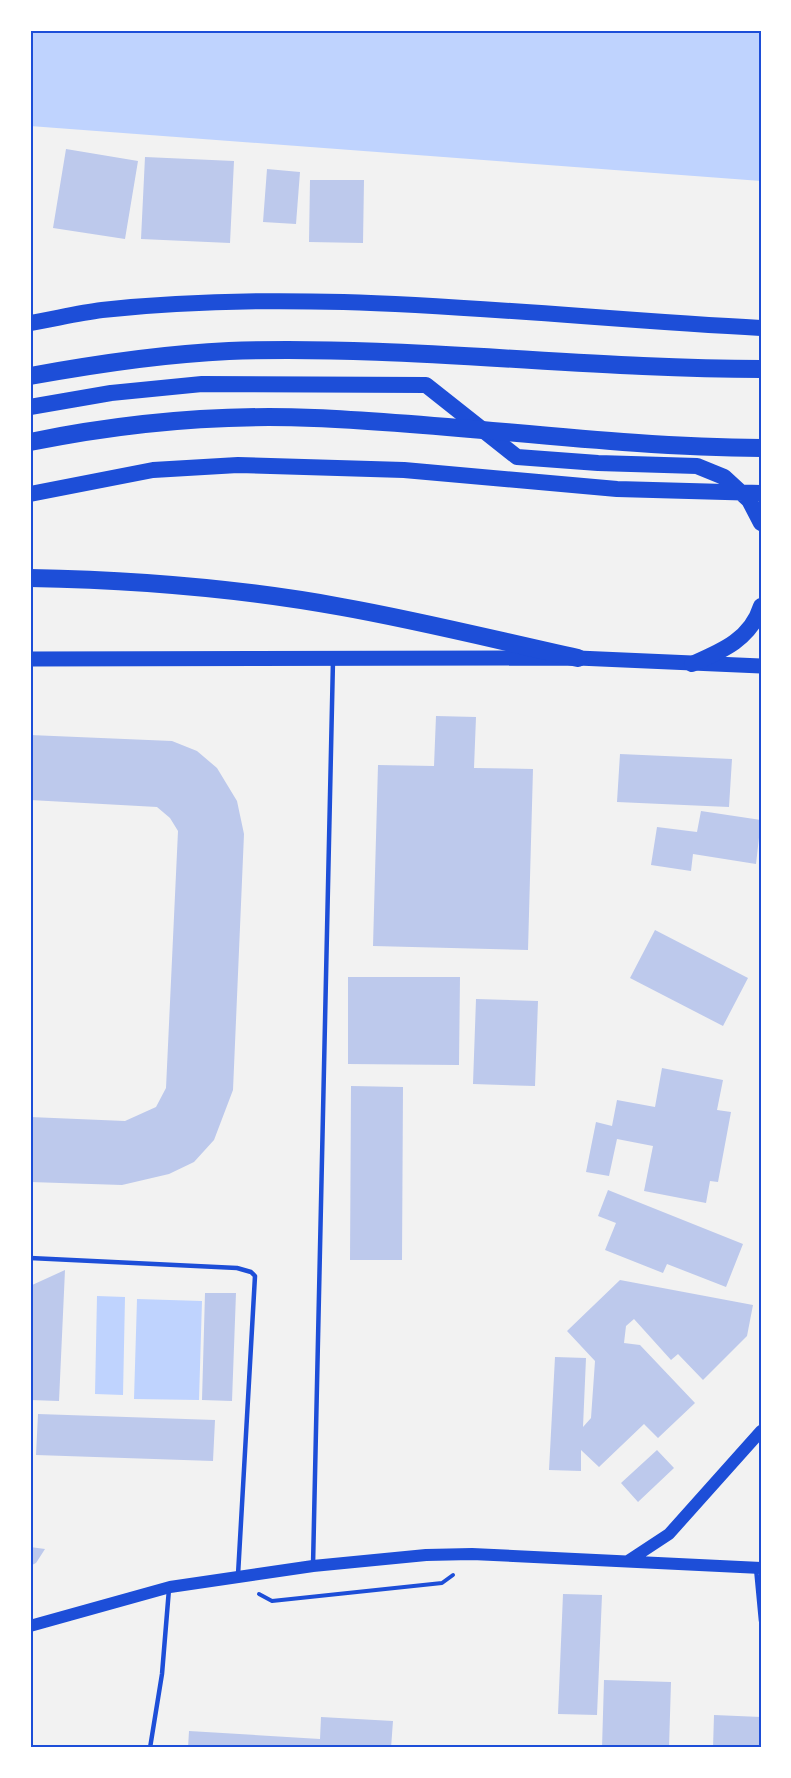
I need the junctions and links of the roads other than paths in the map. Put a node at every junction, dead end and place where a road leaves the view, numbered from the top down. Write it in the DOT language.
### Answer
graph roads {
  1 [pos="30,323"];
  2 [pos="761,327"];
  3 [pos="760,369"];
  4 [pos="30,376"];
  5 [pos="30,407"];
  6 [pos="30,442"];
  7 [pos="761,448"];
  8 [pos="761,493"];
  9 [pos="30,494"];
  10 [pos="761,523"];
  11 [pos="30,578"];
  12 [pos="761,606"];
  13 [pos="333,658"];
  14 [pos="578,658"];
  15 [pos="30,659"];
  16 [pos="692,664"];
  17 [pos="761,666"];
  18 [pos="30,1258"];
  19 [pos="761,1431"];
  20 [pos="628,1561"];
  21 [pos="313,1566"];
  22 [pos="758,1568"];
  23 [pos="238,1578"];
  24 [pos="170,1587"];
  25 [pos="761,1621"];
  26 [pos="30,1626"];
  27 [pos="150,1748"];
  1 -- 2 [label="highway"];
  3 -- 4 [label="highway"];
  5 -- 10 [label="highway"];
  6 -- 7 [label="highway"];
  8 -- 9 [label="highway"];
  11 -- 14 [label="highway"];
  12 -- 16 [label="highway"];
  13 -- 14 [label="main road"];
  13 -- 15 [label="main road"];
  13 -- 21 [label="lane"];
  14 -- 16 [label="main road"];
  16 -- 17 [label="main road"];
  18 -- 23 [label="lane"];
  19 -- 20 [label="main road"];
  20 -- 21 [label="main road"];
  20 -- 22 [label="main road"];
  21 -- 23 [label="main road"];
  22 -- 25 [label="lane"];
  23 -- 24 [label="main road"];
  24 -- 26 [label="main road"];
  24 -- 27 [label="lane"];
}
